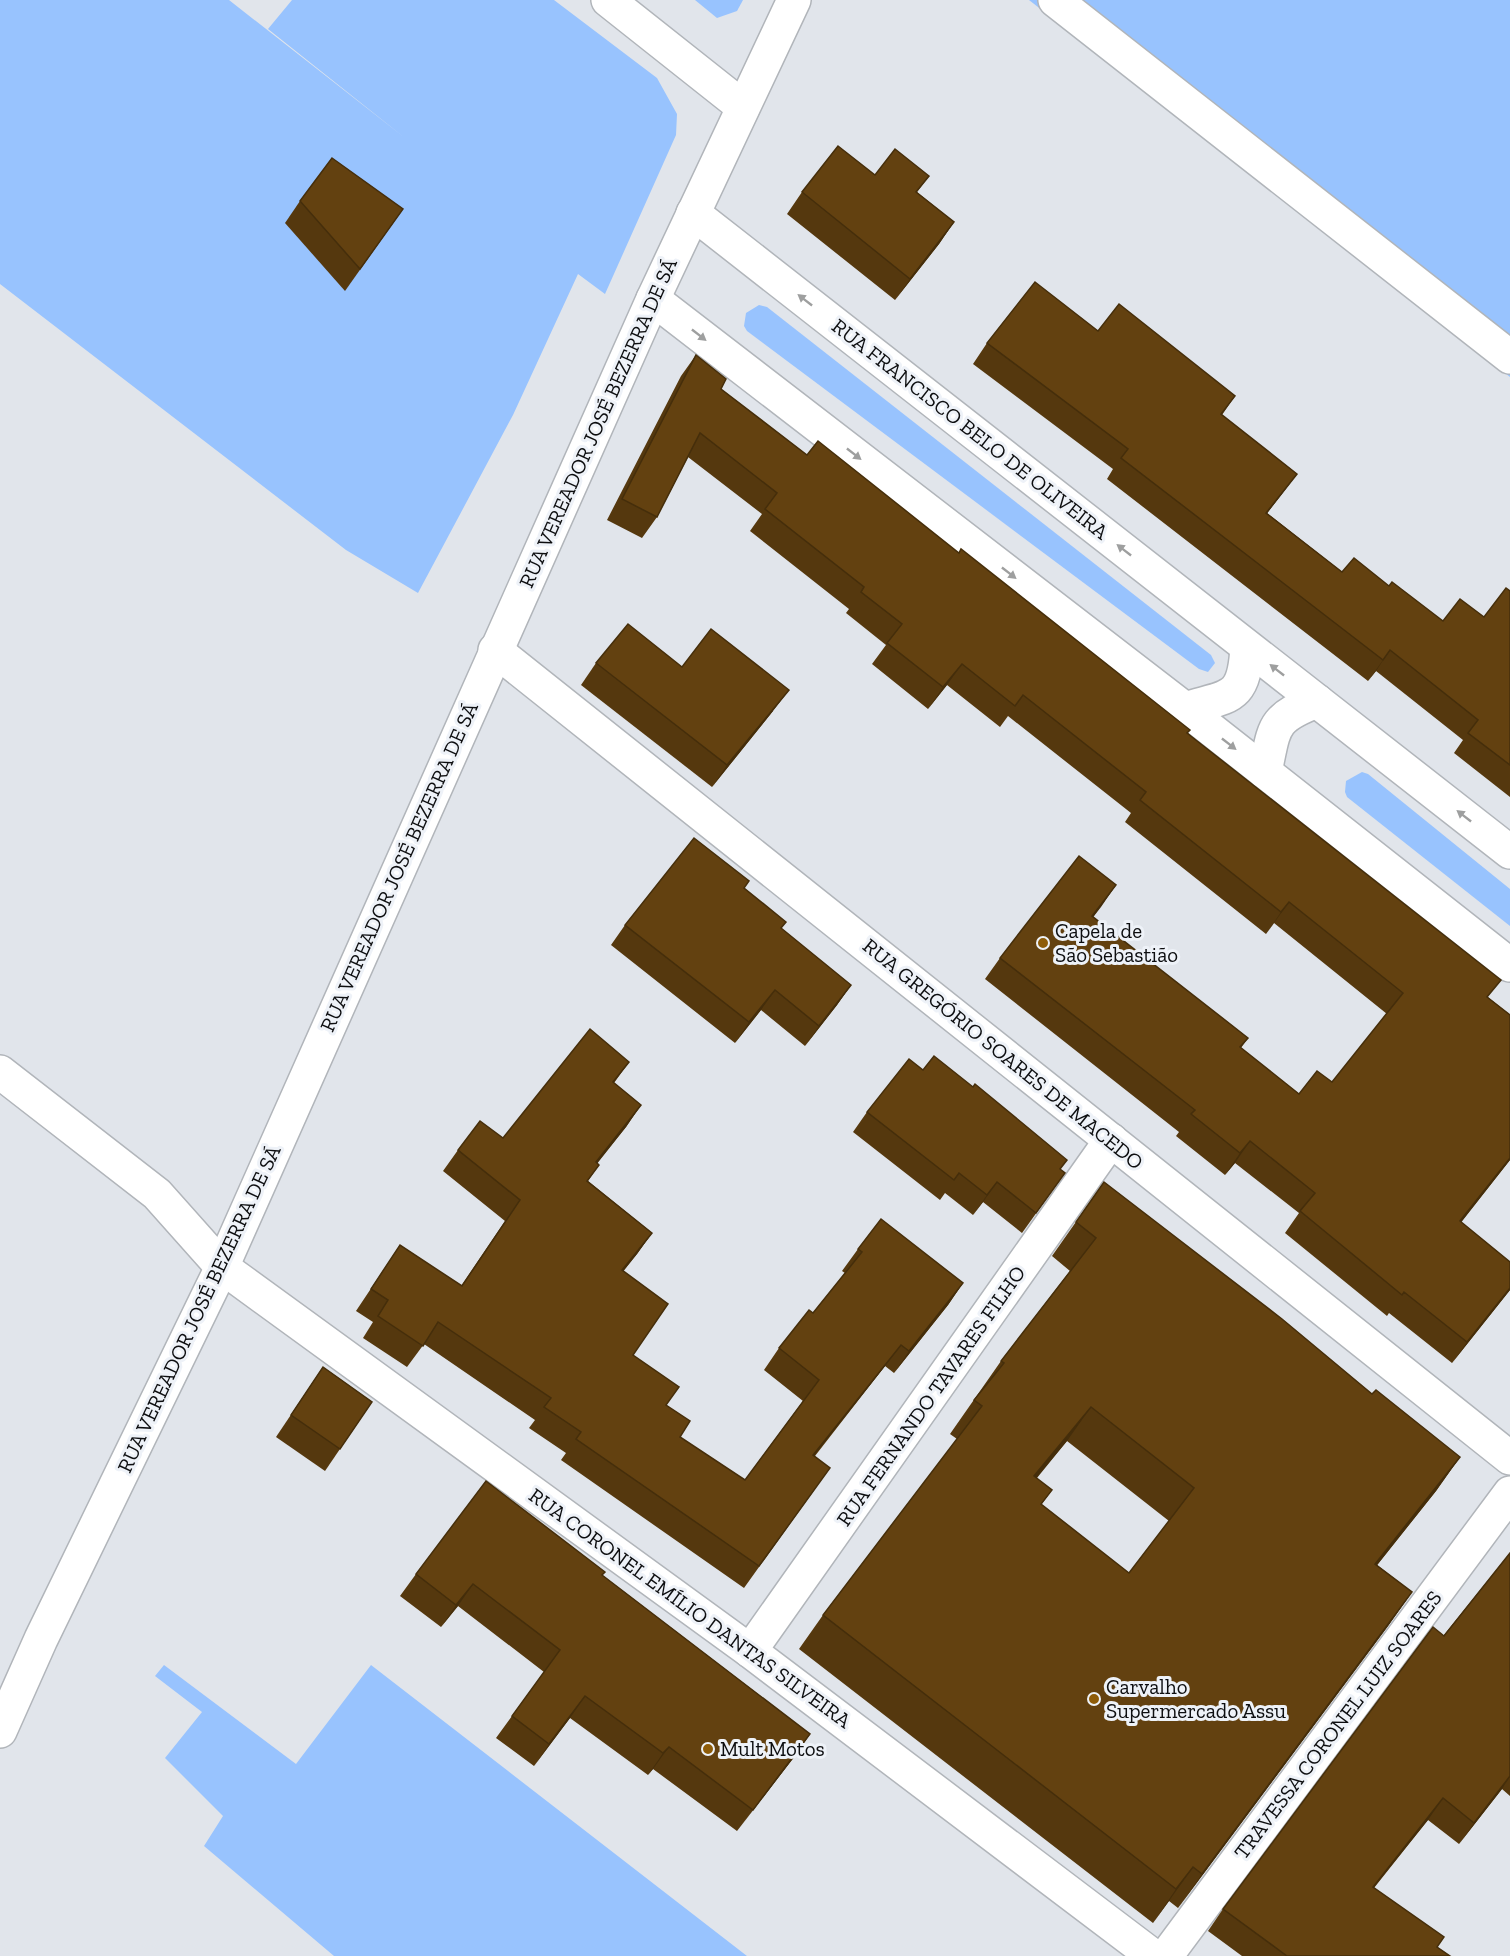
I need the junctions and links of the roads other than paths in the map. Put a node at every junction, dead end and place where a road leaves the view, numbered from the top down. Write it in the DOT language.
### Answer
graph roads {
  1 [pos="608,0"];
  2 [pos="794,0"];
  3 [pos="1055,0"];
  4 [pos="743,107"];
  5 [pos="693,213"];
  6 [pos="653,299"];
  7 [pos="1510,357"];
  8 [pos="1247,647"];
  9 [pos="495,650"];
  10 [pos="1317,701"];
  11 [pos="1185,709"];
  12 [pos="1265,772"];
  13 [pos="1510,852"];
  14 [pos="1510,965"];
  15 [pos="0,1072"];
  16 [pos="1111,1140"];
  17 [pos="222,1267"];
  18 [pos="1510,1458"];
  19 [pos="1510,1493"];
  20 [pos="750,1651"];
  21 [pos="0,1731"];
  22 [pos="1153,1956"];
  23 [pos="1166,1956"];
  1 -- 4 [label="street"];
  2 -- 4 [label="street, RUA VEREADOR JOSÉ BEZERRA DE SÁ"];
  3 -- 7 [label="street"];
  4 -- 5 [label="street, RUA VEREADOR JOSÉ BEZERRA DE SÁ"];
  5 -- 6 [label="street, RUA VEREADOR JOSÉ BEZERRA DE SÁ"];
  8 -- 5 [label="street, RUA FRANCISCO BELO DE OLIVEIRA, one-way"];
  6 -- 9 [label="street, RUA VEREADOR JOSÉ BEZERRA DE SÁ"];
  6 -- 11 [label="street, one-way"];
  10 -- 8 [label="street, RUA FRANCISCO BELO DE OLIVEIRA, one-way"];
  8 -- 11 [label="street"];
  9 -- 16 [label="street, RUA GREGÓRIO SOARES DE MACEDO"];
  9 -- 17 [label="street, RUA VEREADOR JOSÉ BEZERRA DE SÁ"];
  10 -- 12 [label="street"];
  13 -- 10 [label="street, RUA FRANCISCO BELO DE OLIVEIRA, one-way"];
  11 -- 12 [label="street, one-way"];
  12 -- 14 [label="street"];
  15 -- 17 [label="street, RUA CORONEL EMÍLIO DANTAS SILVEIRA"];
  16 -- 18 [label="street, RUA GREGÓRIO SOARES DE MACEDO"];
  16 -- 20 [label="street, RUA FERNANDO TAVARES FILHO"];
  17 -- 20 [label="street, RUA CORONEL EMÍLIO DANTAS SILVEIRA"];
  17 -- 21 [label="street, RUA VEREADOR JOSÉ BEZERRA DE SÁ"];
  19 -- 23 [label="street, TRAVESSA CORONEL LUIZ SOARES"];
  20 -- 22 [label="street, RUA CORONEL EMÍLIO DANTAS SILVEIRA"];
}
